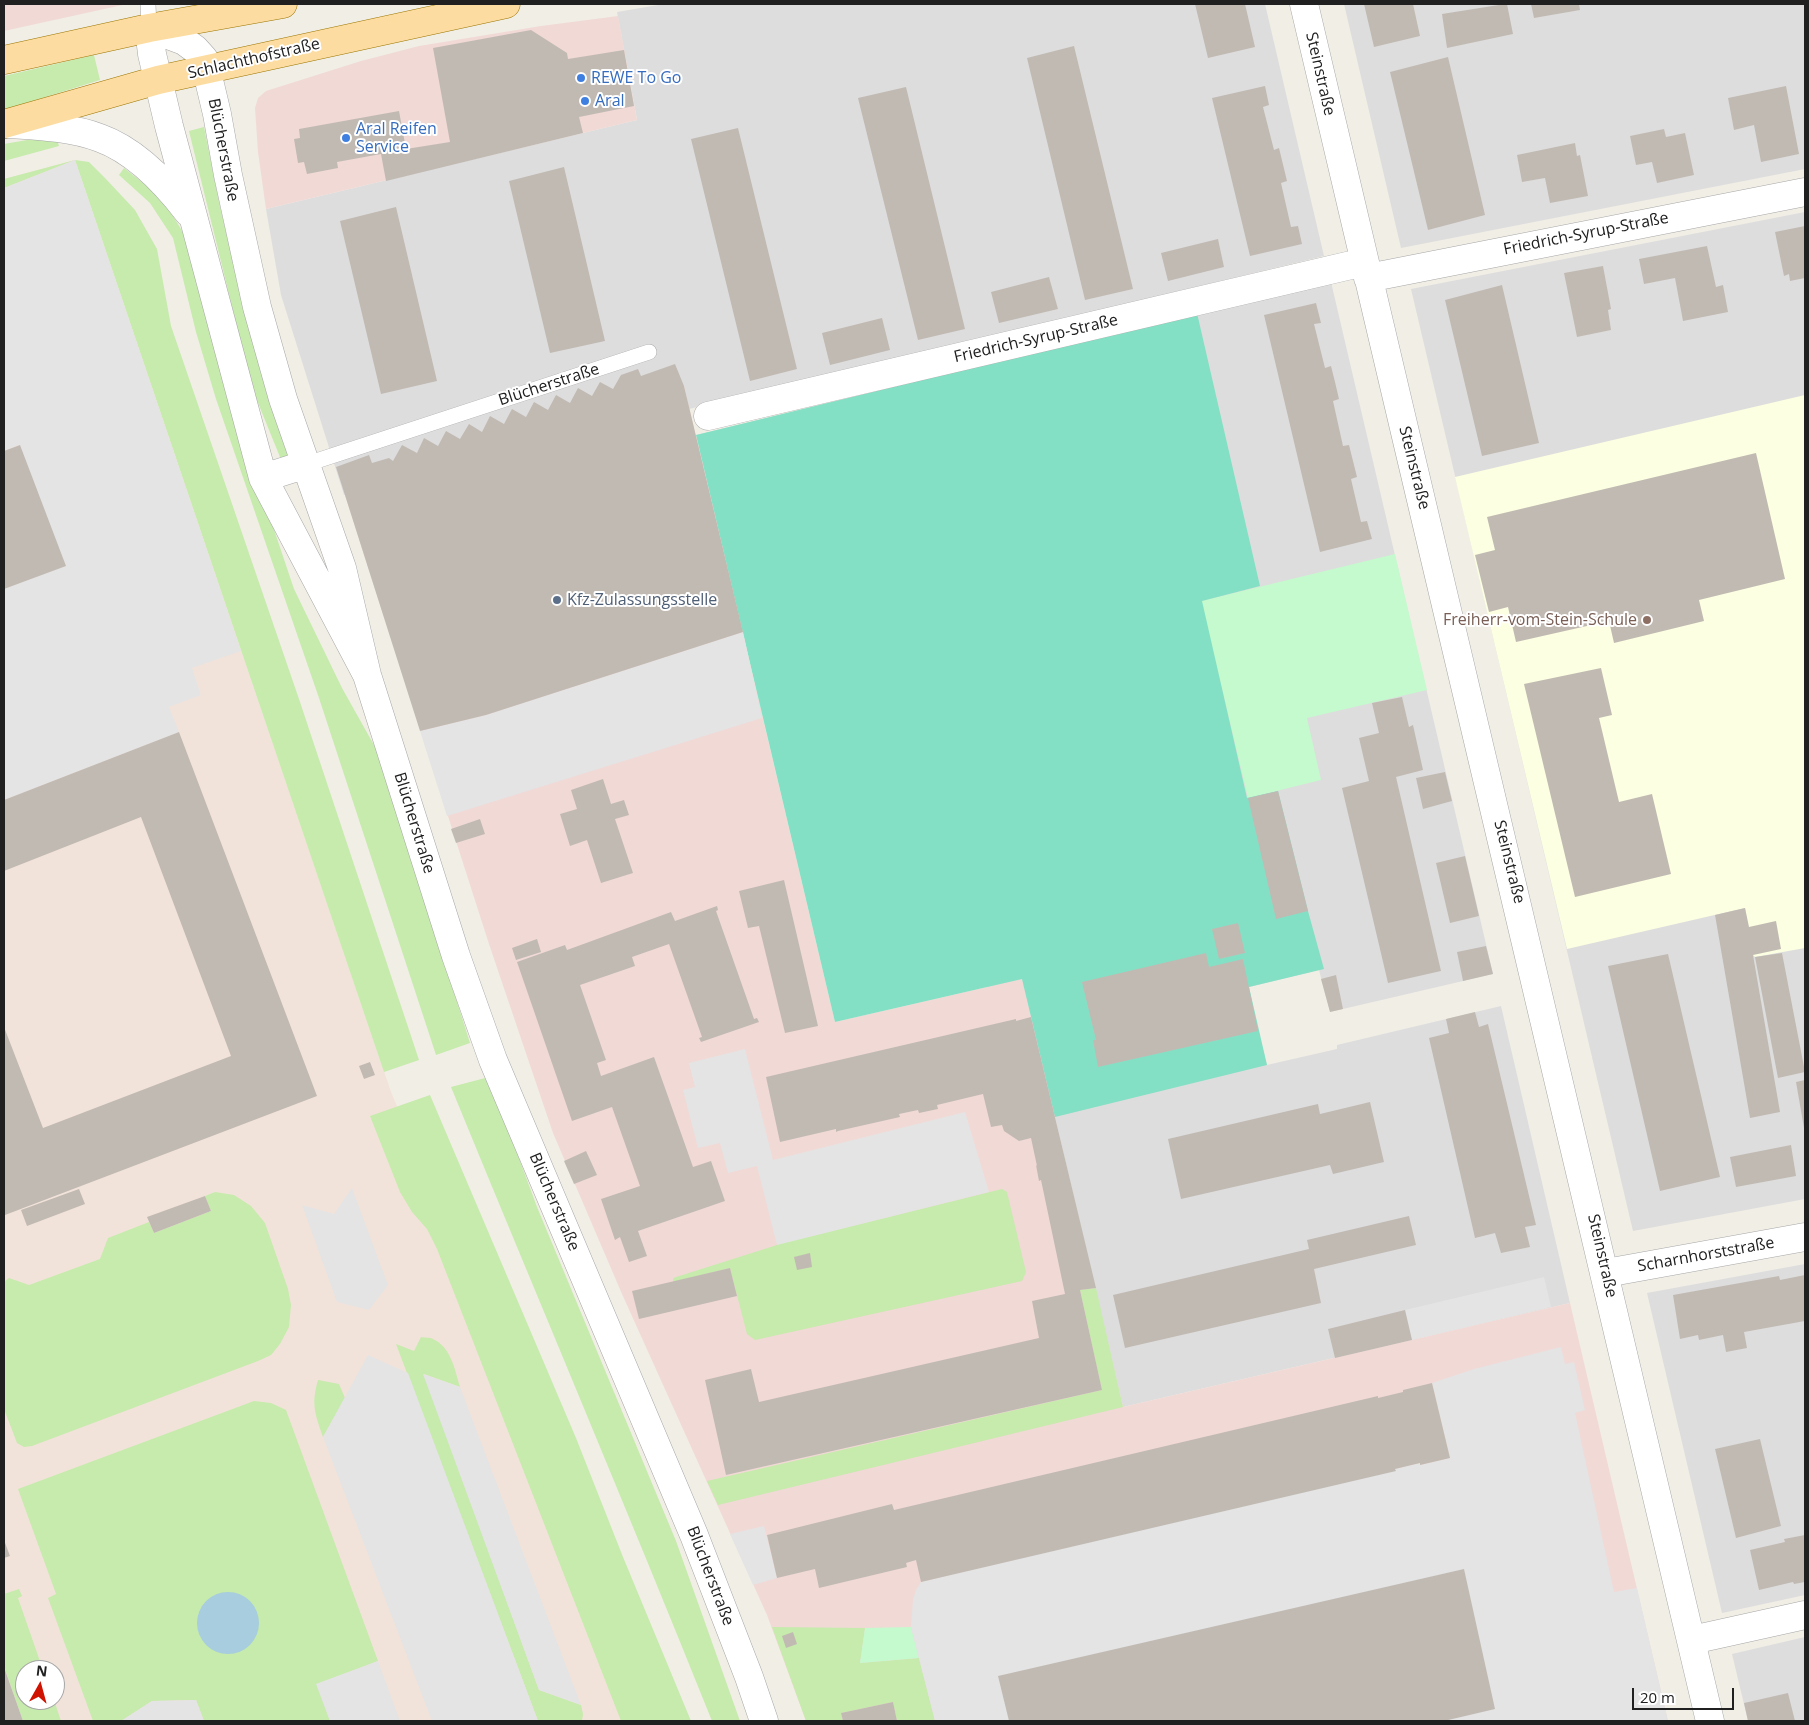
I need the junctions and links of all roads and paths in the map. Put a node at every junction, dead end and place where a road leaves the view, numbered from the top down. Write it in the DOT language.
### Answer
graph roads {
  1 [pos="283,4"];
  2 [pos="506,4"];
  3 [pos="1304,4"];
  4 [pos="249,7"];
  5 [pos="463,8"];
  6 [pos="149,16"];
  7 [pos="4,60"];
  8 [pos="207,69"];
  9 [pos="158,80"];
  10 [pos="4,123"];
  11 [pos="1805,192"];
  12 [pos="194,220"];
  13 [pos="1366,270"];
  14 [pos="649,352"];
  15 [pos="708,416"];
  16 [pos="307,464"];
  17 [pos="264,478"];
  18 [pos="367,675"];
  19 [pos="1805,1237"];
  20 [pos="1606,1273"];
  21 [pos="1805,1615"];
  22 [pos="1692,1640"];
  23 [pos="764,1721"];
  24 [pos="1710,1721"];
  1 -- 4 [label="main road"];
  2 -- 5 [label="main road, Schlachthofstraße"];
  3 -- 13 [label="street, Steinstraße"];
  4 -- 6 [label="main road"];
  5 -- 8 [label="main road, Schlachthofstraße"];
  6 -- 7 [label="main road"];
  6 -- 8 [label="street, Blücherstraße"];
  6 -- 9 [label="street, Blücherstraße"];
  8 -- 9 [label="main road, Schlachthofstraße"];
  8 -- 16 [label="street, Blücherstraße"];
  9 -- 10 [label="main road, Schlachthofstraße"];
  9 -- 12 [label="street, Blücherstraße"];
  10 -- 12 [label="street, Blücherstraße"];
  11 -- 13 [label="street, Friedrich-Syrup-Straße"];
  12 -- 17 [label="street, Blücherstraße"];
  13 -- 15 [label="street, Friedrich-Syrup-Straße"];
  13 -- 20 [label="street, Steinstraße"];
  14 -- 16 [label="lane, Blücherstraße"];
  16 -- 17 [label="street, Blücherstraße"];
  16 -- 18 [label="street, Blücherstraße"];
  17 -- 18 [label="street, Blücherstraße"];
  18 -- 23 [label="street, Blücherstraße"];
  19 -- 20 [label="street, Scharnhorststraße"];
  20 -- 22 [label="street, Steinstraße"];
  21 -- 22 [label="street"];
  22 -- 24 [label="street, Steinstraße"];
}
